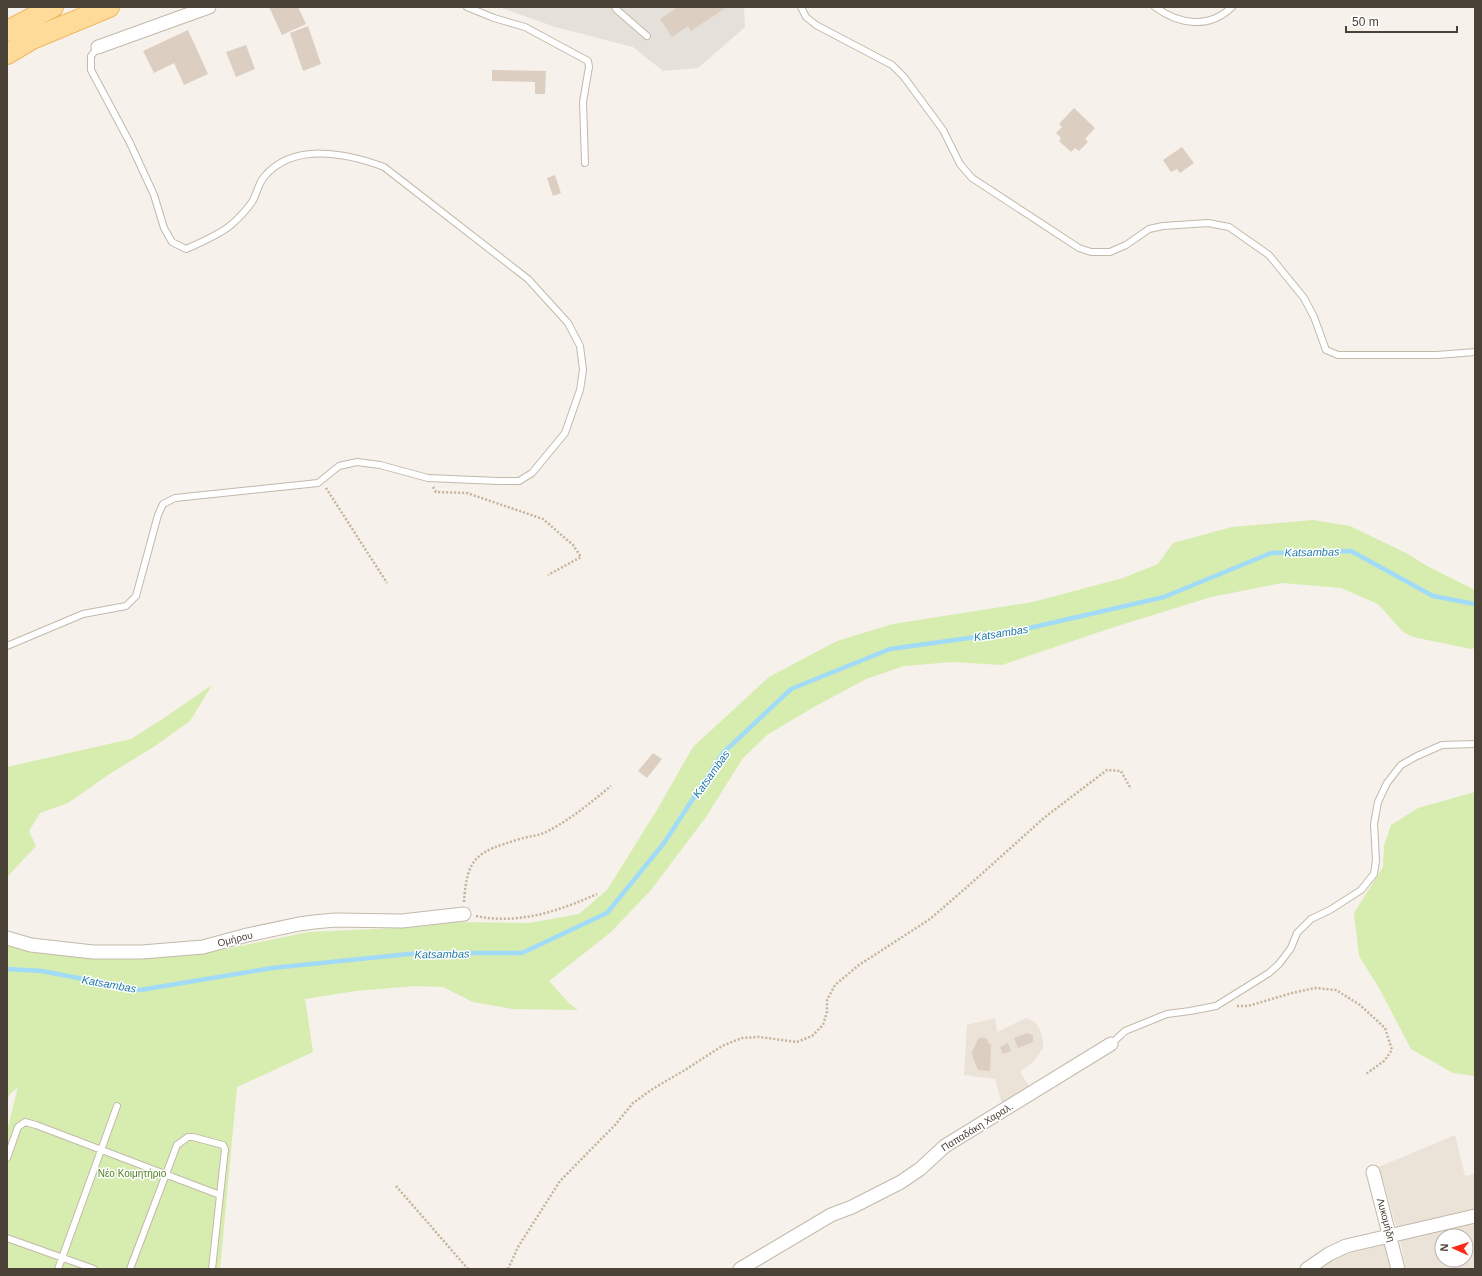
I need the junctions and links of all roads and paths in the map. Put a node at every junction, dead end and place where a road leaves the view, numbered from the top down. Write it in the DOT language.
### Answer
graph roads {
  1 [pos="53,7"];
  2 [pos="109,7"];
  3 [pos="209,7"];
  4 [pos="467,7"];
  5 [pos="615,7"];
  6 [pos="800,7"];
  7 [pos="1156,7"];
  8 [pos="1232,7"];
  9 [pos="7,31"];
  10 [pos="647,36"];
  11 [pos="98,47"];
  12 [pos="7,54"];
  13 [pos="585,163"];
  14 [pos="1475,352"];
  15 [pos="428,478"];
  16 [pos="321,480"];
  17 [pos="548,575"];
  18 [pos="387,583"];
  19 [pos="7,646"];
  20 [pos="1475,744"];
  21 [pos="611,786"];
  22 [pos="1131,789"];
  23 [pos="597,894"];
  24 [pos="464,914"];
  25 [pos="7,938"];
  26 [pos="1216,1006"];
  27 [pos="1111,1044"];
  28 [pos="1366,1074"];
  29 [pos="117,1106"];
  30 [pos="101,1149"];
  31 [pos="7,1158"];
  32 [pos="1373,1172"];
  33 [pos="166,1174"];
  34 [pos="396,1186"];
  35 [pos="220,1195"];
  36 [pos="1475,1216"];
  37 [pos="1390,1236"];
  38 [pos="7,1238"];
  39 [pos="62,1258"];
  40 [pos="58,1269"];
  41 [pos="94,1269"];
  42 [pos="130,1269"];
  43 [pos="212,1269"];
  44 [pos="468,1269"];
  45 [pos="508,1269"];
  46 [pos="740,1269"];
  47 [pos="1307,1269"];
  48 [pos="1398,1269"];
  1 -- 9 [label="main road"];
  2 -- 12 [label="main road"];
  3 -- 11 [label="street"];
  4 -- 13 [label="lane"];
  5 -- 10 [label="lane"];
  6 -- 14 [label="lane"];
  7 -- 8 [label="lane"];
  11 -- 15 [label="lane"];
  15 -- 16 [label="lane"];
  15 -- 17 [label="path"];
  16 -- 18 [label="path"];
  16 -- 19 [label="lane"];
  20 -- 26 [label="lane"];
  21 -- 24 [label="path"];
  22 -- 45 [label="path"];
  23 -- 24 [label="path"];
  24 -- 25 [label="street, Ομήρου"];
  26 -- 27 [label="lane"];
  26 -- 28 [label="path"];
  27 -- 46 [label="street, Παπαδάκη Χαραλ."];
  29 -- 30 [label="lane"];
  30 -- 31 [label="lane"];
  30 -- 33 [label="lane"];
  30 -- 39 [label="lane"];
  32 -- 37 [label="street, Λυκομήδη"];
  33 -- 35 [label="lane"];
  33 -- 35 [label="lane"];
  33 -- 42 [label="lane"];
  34 -- 44 [label="path"];
  35 -- 43 [label="lane"];
  36 -- 37 [label="street"];
  37 -- 47 [label="street"];
  37 -- 48 [label="street, Λυκομήδη"];
  38 -- 39 [label="lane"];
  39 -- 40 [label="lane"];
  39 -- 41 [label="lane"];
}
